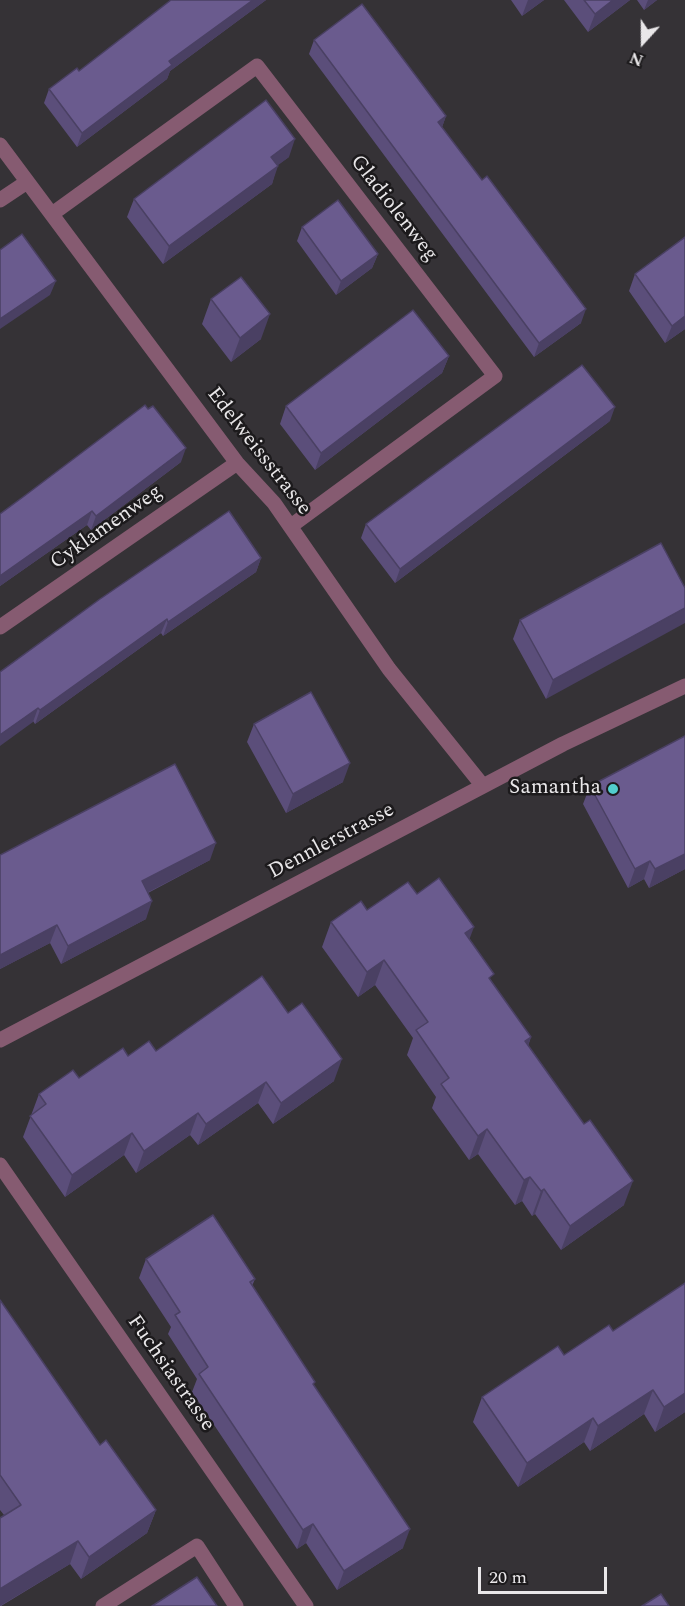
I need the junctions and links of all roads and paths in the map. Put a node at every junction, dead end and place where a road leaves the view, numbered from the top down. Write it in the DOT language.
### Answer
graph roads {
  1 [pos="0,145"];
  2 [pos="27,182"];
  3 [pos="0,200"];
  4 [pos="52,214"];
  5 [pos="237,463"];
  6 [pos="291,526"];
  7 [pos="0,627"];
  8 [pos="685,686"];
  9 [pos="483,786"];
  10 [pos="0,1040"];
  11 [pos="0,1165"];
  12 [pos="103,1606"];
  13 [pos="236,1606"];
  14 [pos="306,1606"];
  1 -- 2 [label="street, Edelweissstrasse"];
  2 -- 3 [label="street"];
  2 -- 4 [label="street, Edelweissstrasse"];
  4 -- 5 [label="street, Edelweissstrasse"];
  4 -- 6 [label="street, Gladiolenweg"];
  5 -- 6 [label="street, Edelweissstrasse"];
  5 -- 7 [label="street, Cyklamenweg"];
  6 -- 9 [label="street, Edelweissstrasse"];
  8 -- 9 [label="street, Dennlerstrasse"];
  9 -- 10 [label="street, Dennlerstrasse"];
  11 -- 14 [label="street, Fuchsiastrasse"];
  12 -- 13 [label="street"];
}
